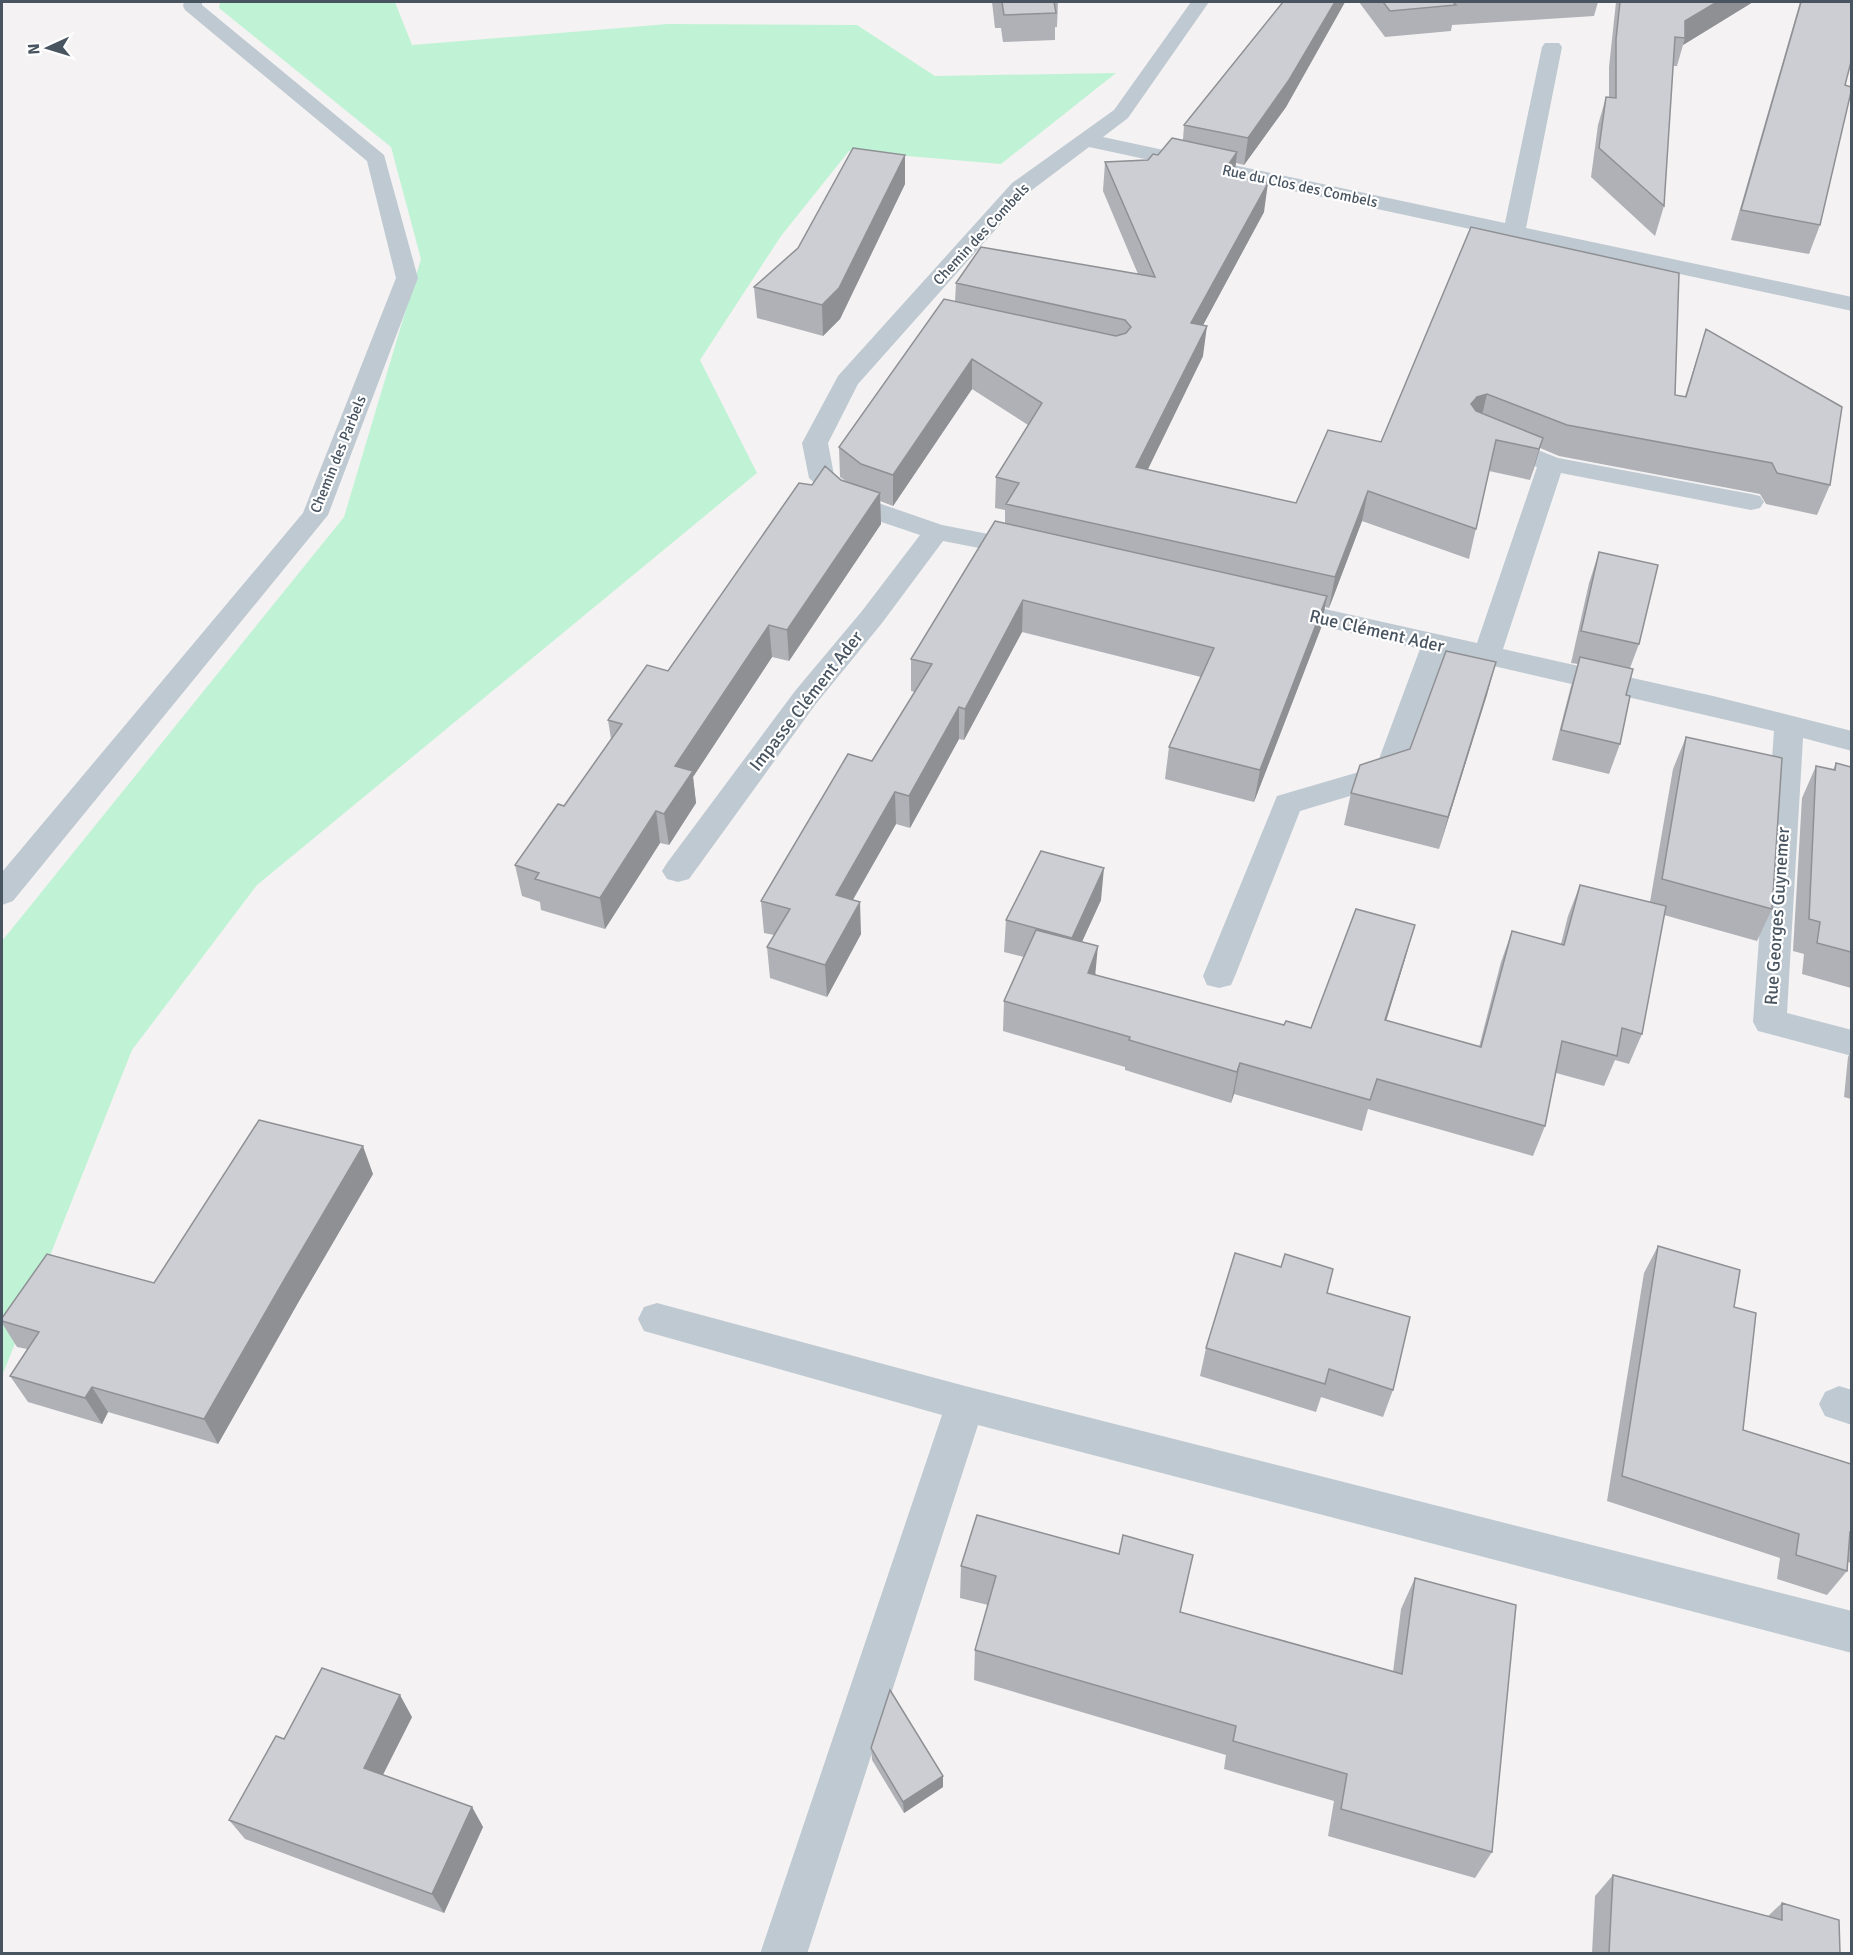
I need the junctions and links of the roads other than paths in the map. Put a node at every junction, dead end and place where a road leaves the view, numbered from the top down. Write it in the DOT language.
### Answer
graph roads {
  1 [pos="193,2"];
  2 [pos="1200,2"];
  3 [pos="1552,47"];
  4 [pos="1086,140"];
  5 [pos="1514,231"];
  6 [pos="1851,304"];
  7 [pos="1479,434"];
  8 [pos="1551,464"];
  9 [pos="1750,502"];
  10 [pos="936,532"];
  11 [pos="1050,555"];
  12 [pos="1258,603"];
  13 [pos="1436,645"];
  14 [pos="1487,656"];
  15 [pos="1790,725"];
  16 [pos="1851,741"];
  17 [pos="678,871"];
  18 [pos="2,893"];
  19 [pos="1219,976"];
  20 [pos="1851,1043"];
  21 [pos="657,1319"];
  22 [pos="965,1404"];
  23 [pos="1851,1632"];
  24 [pos="783,1953"];
  1 -- 18 [label="street, Chemin des Parbels"];
  2 -- 4 [label="street, Chemin des Combels"];
  3 -- 5 [label="street"];
  4 -- 5 [label="street, Rue du Clos des Combels"];
  4 -- 10 [label="street, Chemin des Combels"];
  5 -- 6 [label="street, Rue du Clos des Combels"];
  7 -- 8 [label="street"];
  8 -- 9 [label="street"];
  8 -- 14 [label="street"];
  10 -- 11 [label="street"];
  10 -- 17 [label="street, Impasse Clément Ader"];
  12 -- 13 [label="street, Rue Clément Ader"];
  13 -- 14 [label="street, Rue Clément Ader"];
  13 -- 19 [label="street"];
  14 -- 15 [label="street, Rue Clément Ader"];
  15 -- 16 [label="street, Rue Clément Ader"];
  15 -- 20 [label="street, Rue Georges Guynemer"];
  21 -- 22 [label="street"];
  22 -- 23 [label="street"];
  22 -- 24 [label="street"];
}
